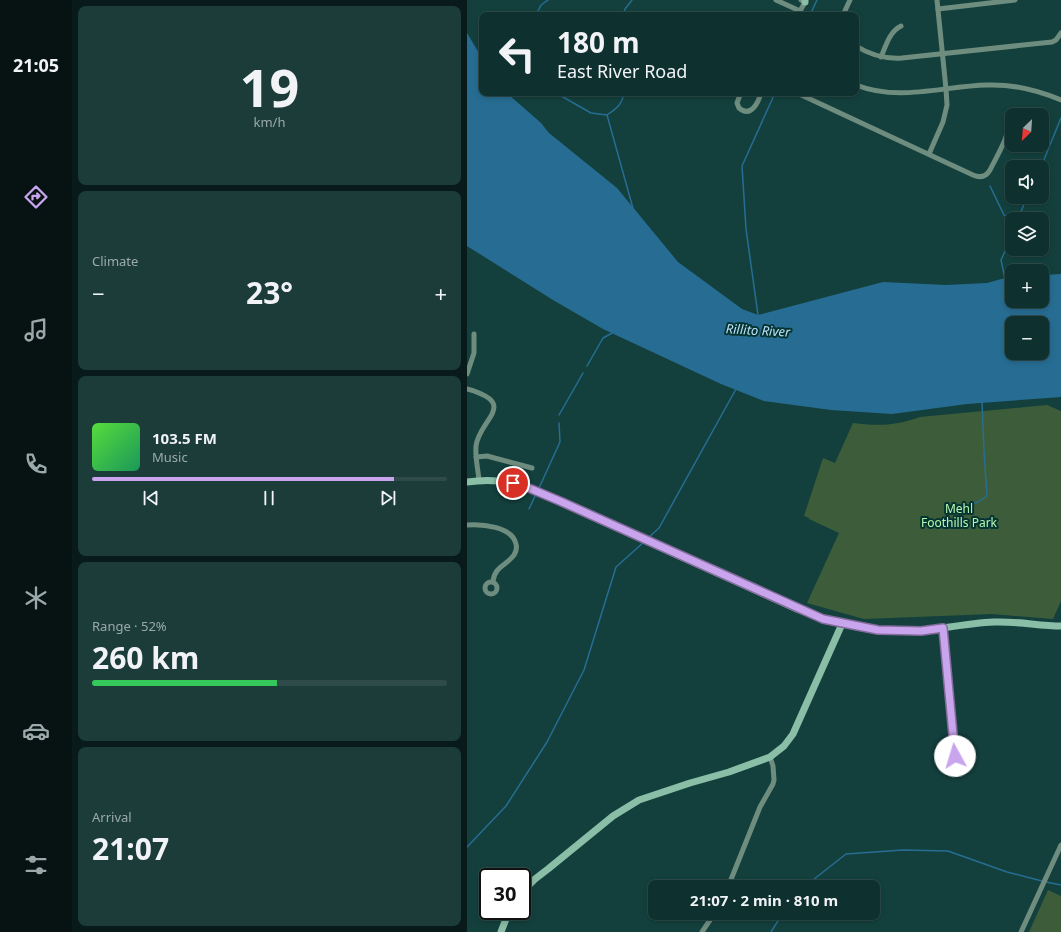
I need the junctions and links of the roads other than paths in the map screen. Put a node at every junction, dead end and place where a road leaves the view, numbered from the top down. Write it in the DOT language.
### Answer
graph roads {
  1 [pos="776,0"];
  2 [pos="850,0"];
  3 [pos="937,0"];
  4 [pos="1015,0"];
  5 [pos="803,1"];
  6 [pos="937,8"];
  7 [pos="797,12"];
  8 [pos="799,12"];
  9 [pos="844,12"];
  10 [pos="901,26"];
  11 [pos="1061,34"];
  12 [pos="859,48"];
  13 [pos="943,54"];
  14 [pos="881,57"];
  15 [pos="859,86"];
  16 [pos="946,88"];
  17 [pos="740,96"];
  18 [pos="760,96"];
  19 [pos="803,96"];
  20 [pos="1061,100"];
  21 [pos="1005,138"];
  22 [pos="929,154"];
  23 [pos="474,334"];
  24 [pos="467,374"];
  25 [pos="467,389"];
  26 [pos="476,456"];
  27 [pos="532,468"];
  28 [pos="479,480"];
  29 [pos="467,482"];
  30 [pos="467,525"];
  31 [pos="493,581"];
  32 [pos="842,624"];
  33 [pos="1061,626"];
  34 [pos="943,628"];
  35 [pos="770,757"];
  36 [pos="957,774"];
  37 [pos="1061,845"];
  38 [pos="731,880"];
  39 [pos="531,883"];
  40 [pos="506,920"];
  41 [pos="711,920"];
  42 [pos="501,932"];
  43 [pos="702,932"];
  44 [pos="1021,932"];
  1 -- 7 [label="street"];
  2 -- 9 [label="street"];
  3 -- 6 [label="street"];
  4 -- 6 [label="street"];
  5 -- 8 [label="street"];
  6 -- 13 [label="street"];
  10 -- 14 [label="street"];
  11 -- 13 [label="street"];
  12 -- 14 [label="street"];
  13 -- 14 [label="street"];
  13 -- 16 [label="street"];
  15 -- 16 [label="street"];
  16 -- 20 [label="street"];
  16 -- 22 [label="street"];
  17 -- 18 [label="street"];
  19 -- 22 [label="street"];
  21 -- 22 [label="street"];
  23 -- 24 [label="street"];
  25 -- 26 [label="street"];
  26 -- 27 [label="street"];
  26 -- 28 [label="street"];
  28 -- 29 [label="street"];
  28 -- 32 [label="street"];
  30 -- 31 [label="street"];
  32 -- 34 [label="street"];
  32 -- 35 [label="street"];
  33 -- 34 [label="street"];
  34 -- 36 [label="street"];
  35 -- 38 [label="street"];
  35 -- 39 [label="street"];
  37 -- 44 [label="street"];
  40 -- 42 [label="street"];
  41 -- 43 [label="street"];
}
